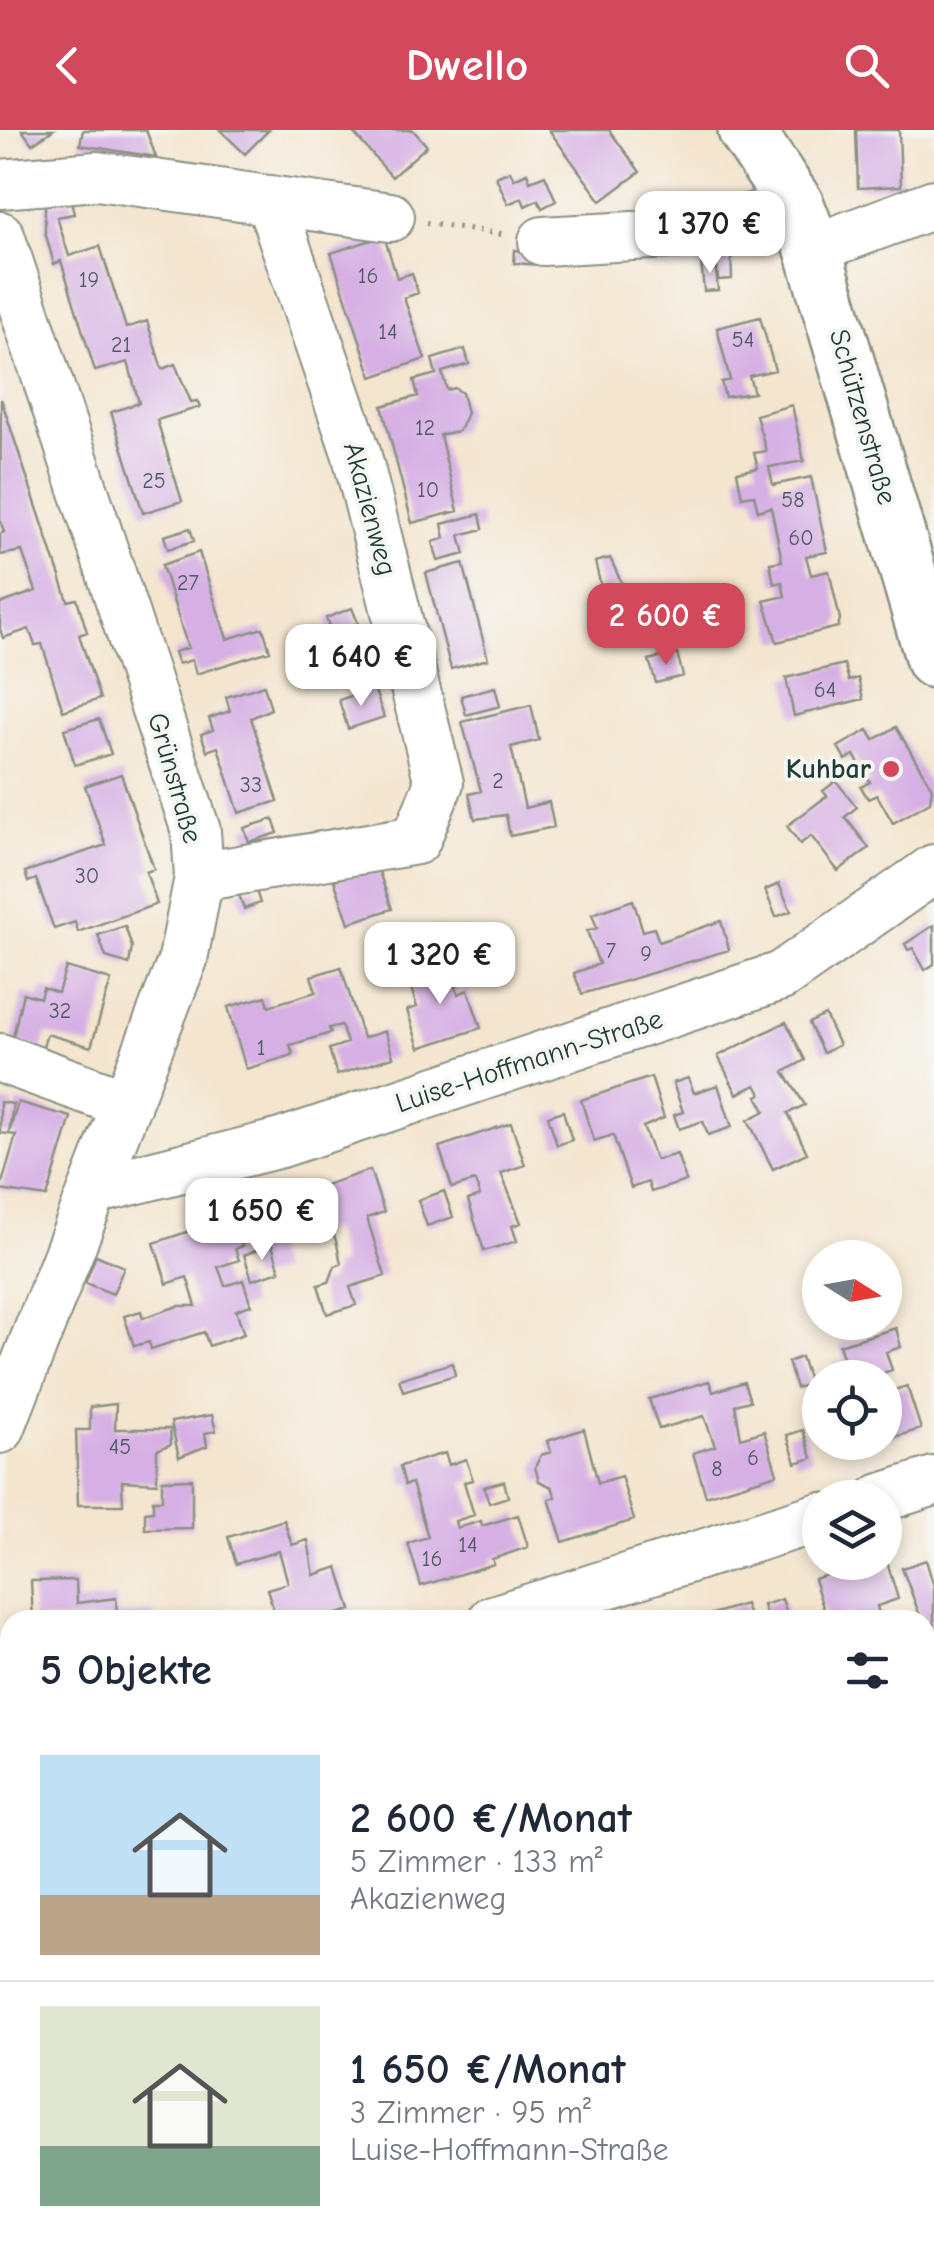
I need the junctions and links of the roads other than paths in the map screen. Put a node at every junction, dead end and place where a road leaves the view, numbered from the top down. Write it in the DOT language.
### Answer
graph roads {
  1 [pos="746,130"];
  2 [pos="0,184"];
  3 [pos="270,200"];
  4 [pos="390,218"];
  5 [pos="928,220"];
  6 [pos="805,227"];
  7 [pos="0,236"];
  8 [pos="543,241"];
  9 [pos="18,358"];
  10 [pos="934,660"];
  11 [pos="934,868"];
  12 [pos="199,877"];
  13 [pos="0,1058"];
  14 [pos="128,1104"];
  15 [pos="94,1190"];
  16 [pos="0,1429"];
  17 [pos="934,1480"];
  18 [pos="902,1491"];
  19 [pos="802,1523"];
  20 [pos="525,1610"];
  1 -- 6 [label="main road, Schützenstraße"];
  2 -- 3 [label="street"];
  3 -- 4 [label="street"];
  3 -- 12 [label="street, Akazienweg"];
  5 -- 6 [label="street"];
  6 -- 8 [label="street"];
  6 -- 10 [label="main road, Schützenstraße"];
  7 -- 9 [label="street, Grünstraße"];
  9 -- 12 [label="street, Grünstraße"];
  11 -- 15 [label="street, Luise-Hoffmann-Straße"];
  12 -- 14 [label="street, Grünstraße"];
  13 -- 14 [label="street"];
  14 -- 15 [label="street, Grünstraße"];
  15 -- 16 [label="street, Grünstraße"];
  17 -- 18 [label="street"];
  19 -- 20 [label="street"];
}
